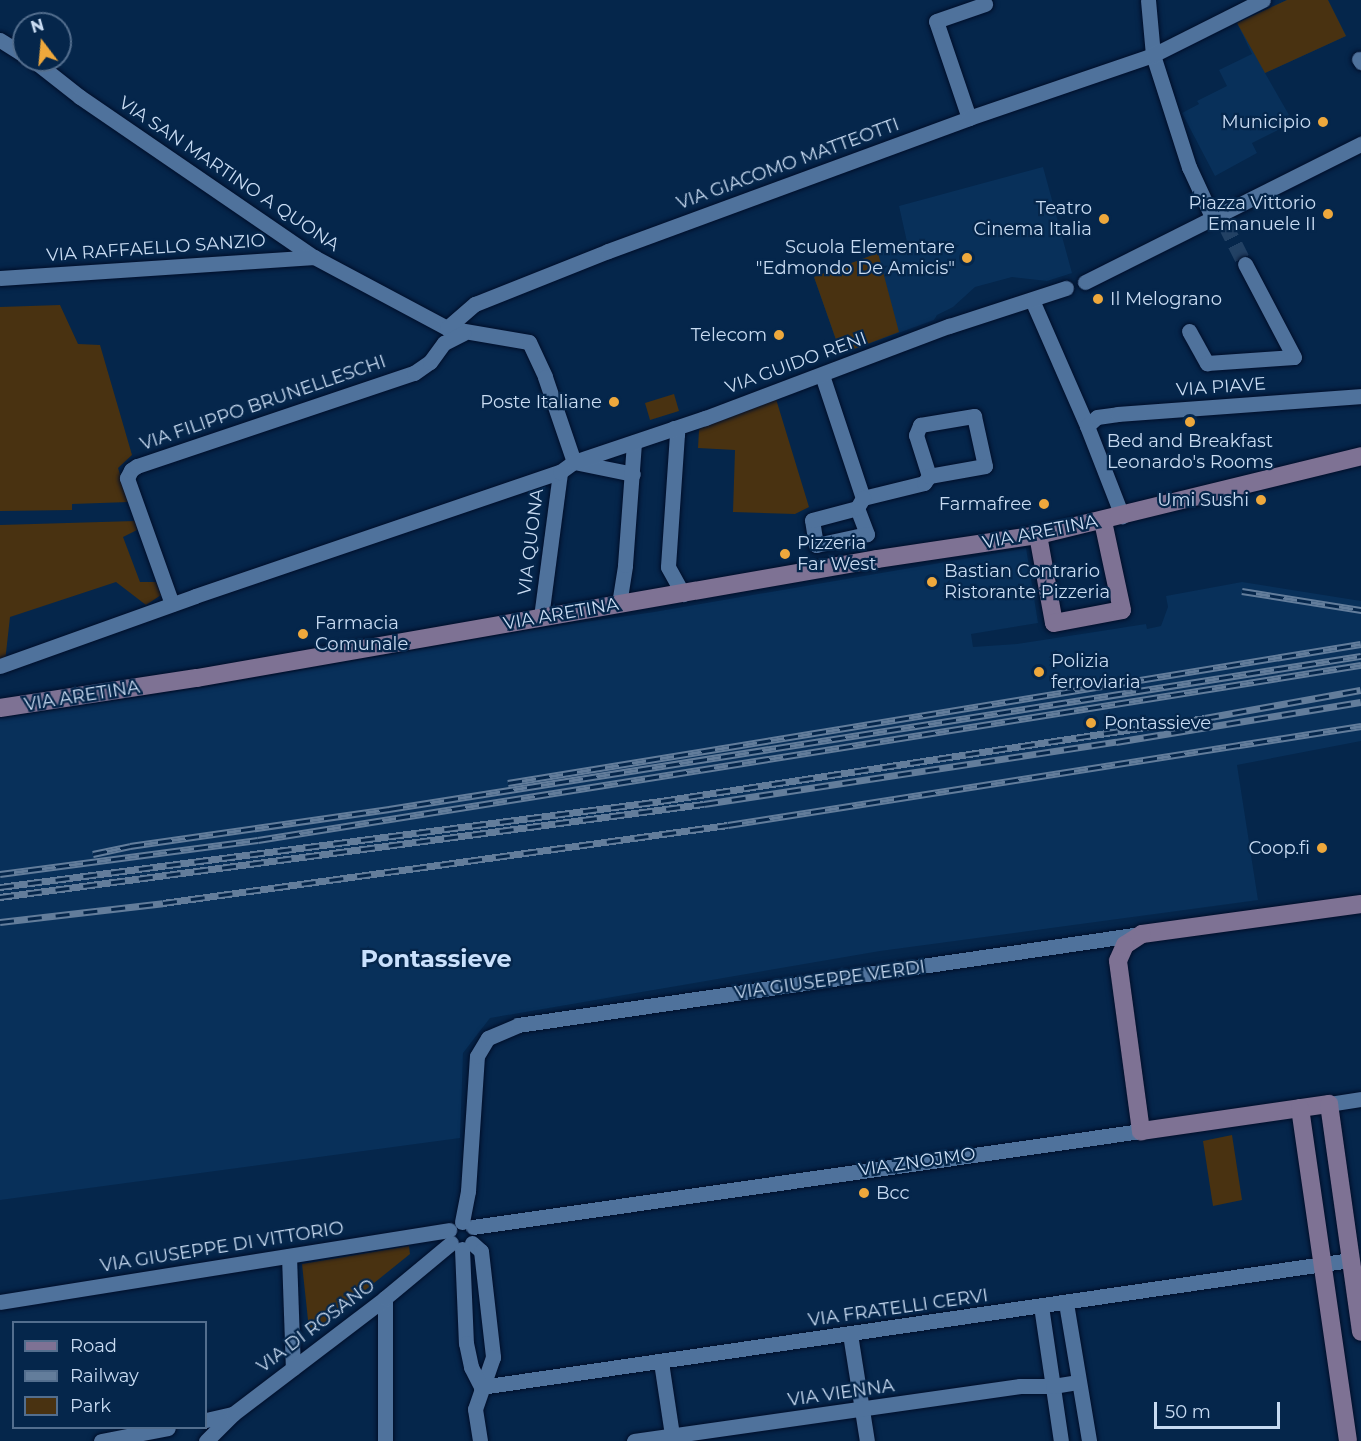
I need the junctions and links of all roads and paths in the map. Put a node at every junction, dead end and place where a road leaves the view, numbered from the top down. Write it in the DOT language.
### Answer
graph roads {
  1 [pos="1148,0"];
  2 [pos="1263,0"];
  3 [pos="984,4"];
  4 [pos="1153,55"];
  5 [pos="48,72"];
  6 [pos="969,118"];
  7 [pos="1361,144"];
  8 [pos="1219,219"];
  9 [pos="314,257"];
  10 [pos="1245,264"];
  11 [pos="0,278"];
  12 [pos="1085,282"];
  13 [pos="1066,288"];
  14 [pos="1032,300"];
  15 [pos="447,328"];
  16 [pos="1189,331"];
  17 [pos="464,333"];
  18 [pos="822,375"];
  19 [pos="1361,396"];
  20 [pos="1087,426"];
  21 [pos="674,428"];
  22 [pos="634,442"];
  23 [pos="1361,456"];
  24 [pos="574,462"];
  25 [pos="560,472"];
  26 [pos="633,474"];
  27 [pos="929,476"];
  28 [pos="1122,516"];
  29 [pos="1103,521"];
  30 [pos="1038,535"];
  31 [pos="683,594"];
  32 [pos="172,604"];
  33 [pos="620,604"];
  34 [pos="541,617"];
  35 [pos="0,666"];
  36 [pos="0,708"];
  37 [pos="1361,904"];
  38 [pos="1142,934"];
  39 [pos="1098,941"];
  40 [pos="1118,961"];
  41 [pos="1361,1100"];
  42 [pos="1329,1104"];
  43 [pos="1300,1108"];
  44 [pos="1141,1131"];
  45 [pos="462,1236"];
  46 [pos="289,1256"];
  47 [pos="1351,1260"];
  48 [pos="1320,1265"];
  49 [pos="385,1298"];
  50 [pos="0,1302"];
  51 [pos="1066,1303"];
  52 [pos="1041,1306"];
  53 [pos="1361,1332"];
  54 [pos="850,1334"];
  55 [pos="661,1362"];
  56 [pos="293,1368"];
  57 [pos="1079,1382"];
  58 [pos="1053,1386"];
  59 [pos="481,1387"];
  60 [pos="863,1410"];
  61 [pos="233,1414"];
  62 [pos="207,1420"];
  63 [pos="163,1429"];
  64 [pos="673,1438"];
  65 [pos="101,1441"];
  66 [pos="206,1441"];
  67 [pos="385,1441"];
  68 [pos="480,1441"];
  69 [pos="634,1441"];
  70 [pos="867,1441"];
  71 [pos="1061,1441"];
  72 [pos="1089,1441"];
  73 [pos="1348,1441"];
  1 -- 4 [label="street"];
  2 -- 4 [label="street, VIA GIACOMO MATTEOTTI"];
  3 -- 6 [label="street"];
  4 -- 6 [label="street, VIA GIACOMO MATTEOTTI"];
  4 -- 8 [label="street"];
  5 -- 9 [label="street, VIA SAN MARTINO A QUONA"];
  6 -- 15 [label="street, VIA GIACOMO MATTEOTTI"];
  7 -- 8 [label="street"];
  8 -- 12 [label="street"];
  9 -- 11 [label="street, VIA RAFFAELLO SANZIO"];
  9 -- 15 [label="street, VIA SAN MARTINO A QUONA"];
  10 -- 16 [label="street"];
  13 -- 14 [label="street, VIA GUIDO RENI"];
  14 -- 18 [label="street, VIA GUIDO RENI"];
  14 -- 20 [label="street"];
  15 -- 17 [label="street, VIA SAN MARTINO A QUONA"];
  17 -- 24 [label="street, VIA SAN MARTINO A QUONA"];
  17 -- 32 [label="street, VIA FILIPPO BRUNELLESCHI"];
  18 -- 21 [label="street, VIA GUIDO RENI"];
  18 -- 27 [label="street"];
  19 -- 20 [label="street, VIA PIAVE"];
  20 -- 28 [label="street"];
  21 -- 22 [label="street, VIA GUIDO RENI"];
  21 -- 31 [label="street"];
  22 -- 24 [label="street, VIA GUIDO RENI"];
  22 -- 26 [label="street"];
  23 -- 28 [label="street, VIA ARETINA"];
  24 -- 25 [label="street, VIA GUIDO RENI"];
  24 -- 26 [label="street"];
  25 -- 32 [label="street, VIA GUIDO RENI"];
  25 -- 34 [label="street, VIA QUONA"];
  26 -- 33 [label="street"];
  27 -- 27 [label="street"];
  28 -- 29 [label="street, VIA ARETINA"];
  29 -- 30 [label="street, VIA ARETINA"];
  29 -- 30 [label="street"];
  30 -- 31 [label="street, VIA ARETINA"];
  31 -- 33 [label="street, VIA ARETINA"];
  32 -- 35 [label="street, VIA GUIDO RENI"];
  33 -- 34 [label="street, VIA ARETINA"];
  34 -- 36 [label="street, VIA ARETINA"];
  37 -- 38 [label="street, VIA GIUSEPPE VERDI"];
  38 -- 39 [label="street, VIA GIUSEPPE VERDI"];
  38 -- 40 [label="street"];
  39 -- 40 [label="street"];
  39 -- 45 [label="street, VIA GIUSEPPE VERDI"];
  40 -- 44 [label="street"];
  41 -- 42 [label="street, VIA ZNOJMO"];
  42 -- 43 [label="street, VIA ZNOJMO"];
  42 -- 47 [label="street"];
  43 -- 44 [label="street, VIA ZNOJMO"];
  43 -- 48 [label="street"];
  44 -- 45 [label="street, VIA ZNOJMO"];
  45 -- 46 [label="street, VIA GIUSEPPE DI VITTORIO"];
  45 -- 49 [label="street, VIA DI ROSANO"];
  45 -- 59 [label="street, VIA GIUSEPPE VERDI"];
  45 -- 59 [label="street"];
  46 -- 50 [label="street, VIA GIUSEPPE DI VITTORIO"];
  46 -- 56 [label="street"];
  47 -- 48 [label="street, VIA FRATELLI CERVI"];
  47 -- 53 [label="street"];
  48 -- 51 [label="street, VIA FRATELLI CERVI"];
  48 -- 73 [label="street"];
  49 -- 56 [label="street, VIA DI ROSANO"];
  49 -- 67 [label="street"];
  51 -- 52 [label="street, VIA FRATELLI CERVI"];
  51 -- 57 [label="street"];
  52 -- 54 [label="street, VIA FRATELLI CERVI"];
  52 -- 58 [label="street"];
  54 -- 55 [label="street, VIA FRATELLI CERVI"];
  54 -- 60 [label="street"];
  55 -- 59 [label="street, VIA FRATELLI CERVI"];
  55 -- 64 [label="street"];
  56 -- 61 [label="street, VIA DI ROSANO"];
  57 -- 58 [label="street, VIA VIENNA"];
  57 -- 72 [label="street"];
  58 -- 60 [label="street, VIA VIENNA"];
  58 -- 71 [label="street"];
  59 -- 68 [label="street"];
  60 -- 64 [label="street, VIA VIENNA"];
  60 -- 70 [label="street"];
  61 -- 62 [label="street"];
  61 -- 66 [label="street, VIA DI ROSANO"];
  63 -- 65 [label="street"];
  64 -- 69 [label="street, VIA VIENNA"];
}
